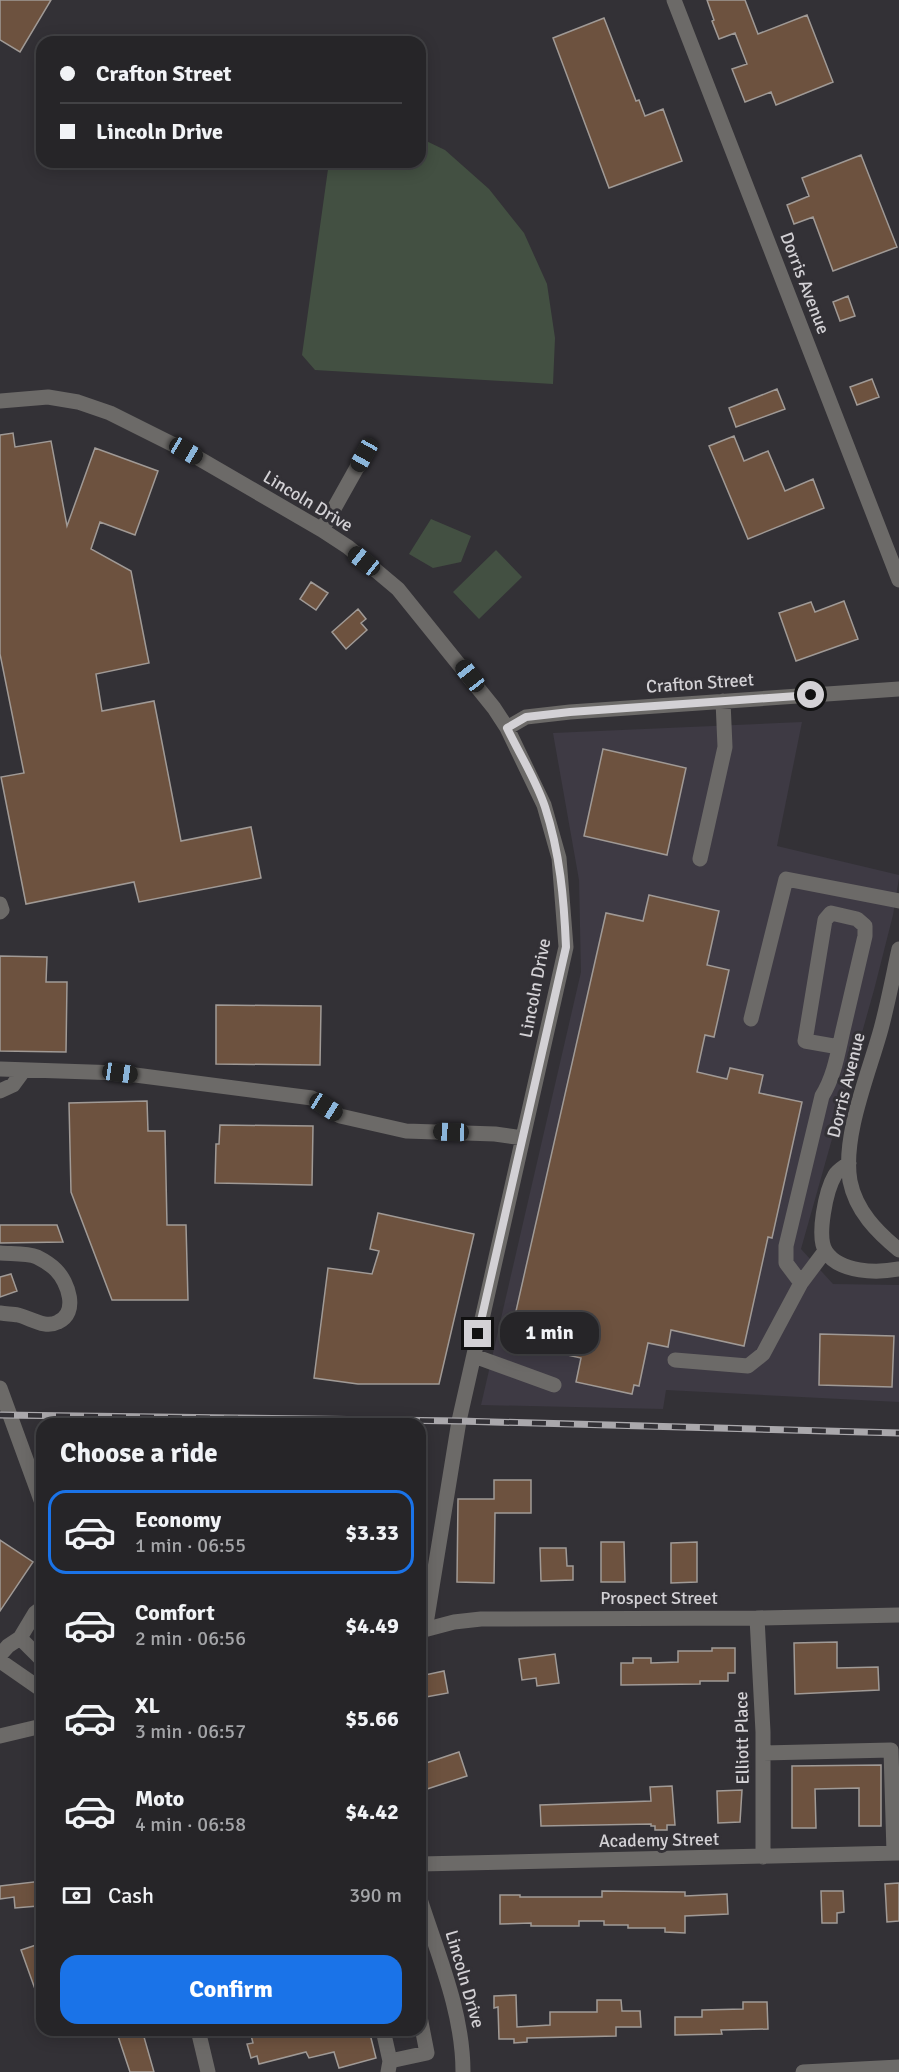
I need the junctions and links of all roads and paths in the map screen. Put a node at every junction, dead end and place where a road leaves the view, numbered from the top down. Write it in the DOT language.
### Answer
graph roads {
  1 [pos="674,0"];
  2 [pos="0,401"];
  3 [pos="364,455"];
  4 [pos="322,530"];
  5 [pos="899,580"];
  6 [pos="899,689"];
  7 [pos="723,701"];
  8 [pos="507,728"];
  9 [pos="700,859"];
  10 [pos="852,892"];
  11 [pos="899,901"];
  12 [pos="0,904"];
  13 [pos="0,912"];
  14 [pos="847,915"];
  15 [pos="899,949"];
  16 [pos="752,1019"];
  17 [pos="839,1047"];
  18 [pos="0,1069"];
  19 [pos="24,1070"];
  20 [pos="0,1091"];
  21 [pos="523,1138"];
  22 [pos="849,1163"];
  23 [pos="899,1250"];
  24 [pos="825,1251"];
  25 [pos="0,1253"];
  26 [pos="899,1269"];
  27 [pos="801,1283"];
  28 [pos="0,1313"];
  29 [pos="474,1356"];
  30 [pos="675,1360"];
  31 [pos="554,1385"];
  32 [pos="0,1388"];
  33 [pos="36,1487"];
  34 [pos="426,1607"];
  35 [pos="36,1612"];
  36 [pos="899,1615"];
  37 [pos="757,1618"];
  38 [pos="426,1629"];
  39 [pos="20,1638"];
  40 [pos="0,1654"];
  41 [pos="36,1654"];
  42 [pos="0,1661"];
  43 [pos="36,1685"];
  44 [pos="36,1727"];
  45 [pos="0,1736"];
  46 [pos="763,1753"];
  47 [pos="896,1853"];
  48 [pos="763,1857"];
  49 [pos="426,1864"];
  50 [pos="426,1918"];
  51 [pos="199,2036"];
  52 [pos="384,2036"];
  53 [pos="424,2036"];
  54 [pos="389,2066"];
  55 [pos="899,2067"];
  56 [pos="208,2072"];
  57 [pos="463,2072"];
  58 [pos="803,2072"];
  1 -- 5 [label="street, Dorris Avenue"];
  2 -- 4 [label="street, Lincoln Drive"];
  3 -- 4 [label="street"];
  4 -- 8 [label="street, Lincoln Drive"];
  6 -- 7 [label="street, Crafton Street"];
  7 -- 8 [label="street, Crafton Street"];
  7 -- 9 [label="street"];
  8 -- 21 [label="street, Lincoln Drive"];
  10 -- 11 [label="street"];
  10 -- 14 [label="street"];
  10 -- 16 [label="street"];
  12 -- 13 [label="street"];
  14 -- 17 [label="street"];
  14 -- 17 [label="street"];
  15 -- 22 [label="street, Dorris Avenue"];
  17 -- 27 [label="street"];
  18 -- 19 [label="street"];
  19 -- 20 [label="street"];
  19 -- 21 [label="street"];
  21 -- 29 [label="street, Lincoln Drive"];
  22 -- 23 [label="street, Dorris Avenue"];
  22 -- 24 [label="street"];
  24 -- 26 [label="street"];
  24 -- 27 [label="street"];
  25 -- 28 [label="street"];
  27 -- 30 [label="street"];
  29 -- 31 [label="street"];
  29 -- 34 [label="street, Lincoln Drive"];
  32 -- 33 [label="street"];
  35 -- 39 [label="street"];
  36 -- 37 [label="street, Prospect Street"];
  37 -- 38 [label="street, Prospect Street"];
  37 -- 46 [label="street, Elliott Place"];
  39 -- 40 [label="street"];
  39 -- 41 [label="street"];
  42 -- 43 [label="street"];
  44 -- 45 [label="street"];
  46 -- 47 [label="street"];
  46 -- 48 [label="street, Elliott Place"];
  47 -- 48 [label="street, Academy Street"];
  48 -- 49 [label="street, Academy Street"];
  50 -- 57 [label="street, Lincoln Drive"];
  51 -- 56 [label="street"];
  52 -- 54 [label="street"];
  53 -- 54 [label="street"];
  55 -- 58 [label="street"];
}
